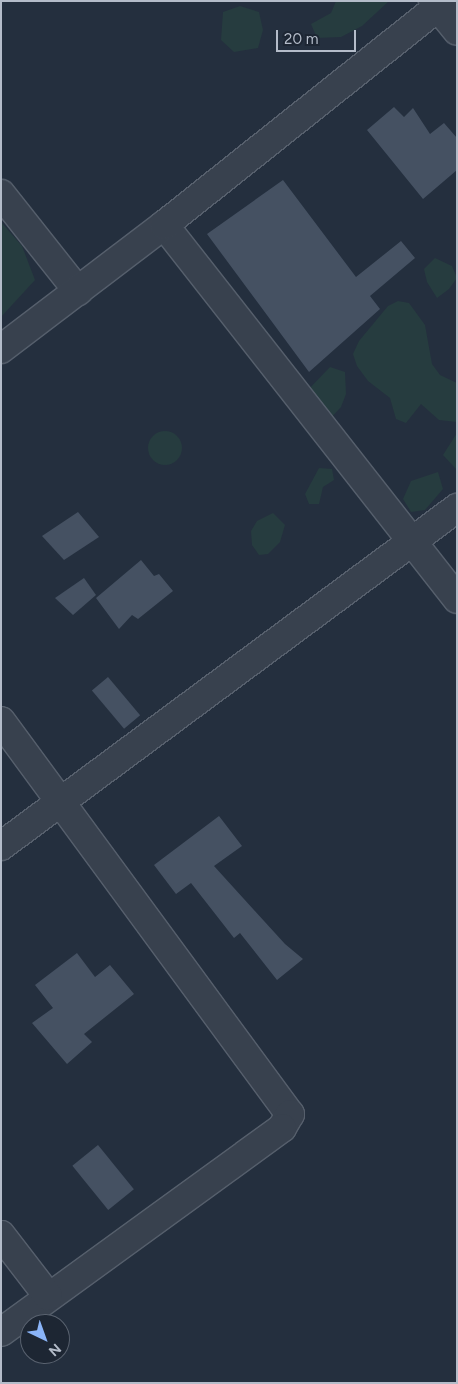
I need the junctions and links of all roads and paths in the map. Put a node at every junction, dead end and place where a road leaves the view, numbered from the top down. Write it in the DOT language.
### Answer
graph roads {
  1 [pos="439,3"];
  2 [pos="457,31"];
  3 [pos="1,194"];
  4 [pos="164,225"];
  5 [pos="78,291"];
  6 [pos="1,349"];
  7 [pos="457,508"];
  8 [pos="411,542"];
  9 [pos="457,599"];
  10 [pos="1,721"];
  11 [pos="60,801"];
  12 [pos="1,846"];
  13 [pos="1,1235"];
  14 [pos="48,1296"];
  15 [pos="1,1332"];
  1 -- 2 [label="street"];
  1 -- 4 [label="street"];
  3 -- 5 [label="street"];
  4 -- 5 [label="street"];
  4 -- 8 [label="street"];
  5 -- 6 [label="street"];
  7 -- 8 [label="street"];
  8 -- 9 [label="street"];
  8 -- 11 [label="street"];
  10 -- 11 [label="street"];
  11 -- 12 [label="street"];
  11 -- 14 [label="street"];
  13 -- 14 [label="street"];
  14 -- 15 [label="street"];
}
